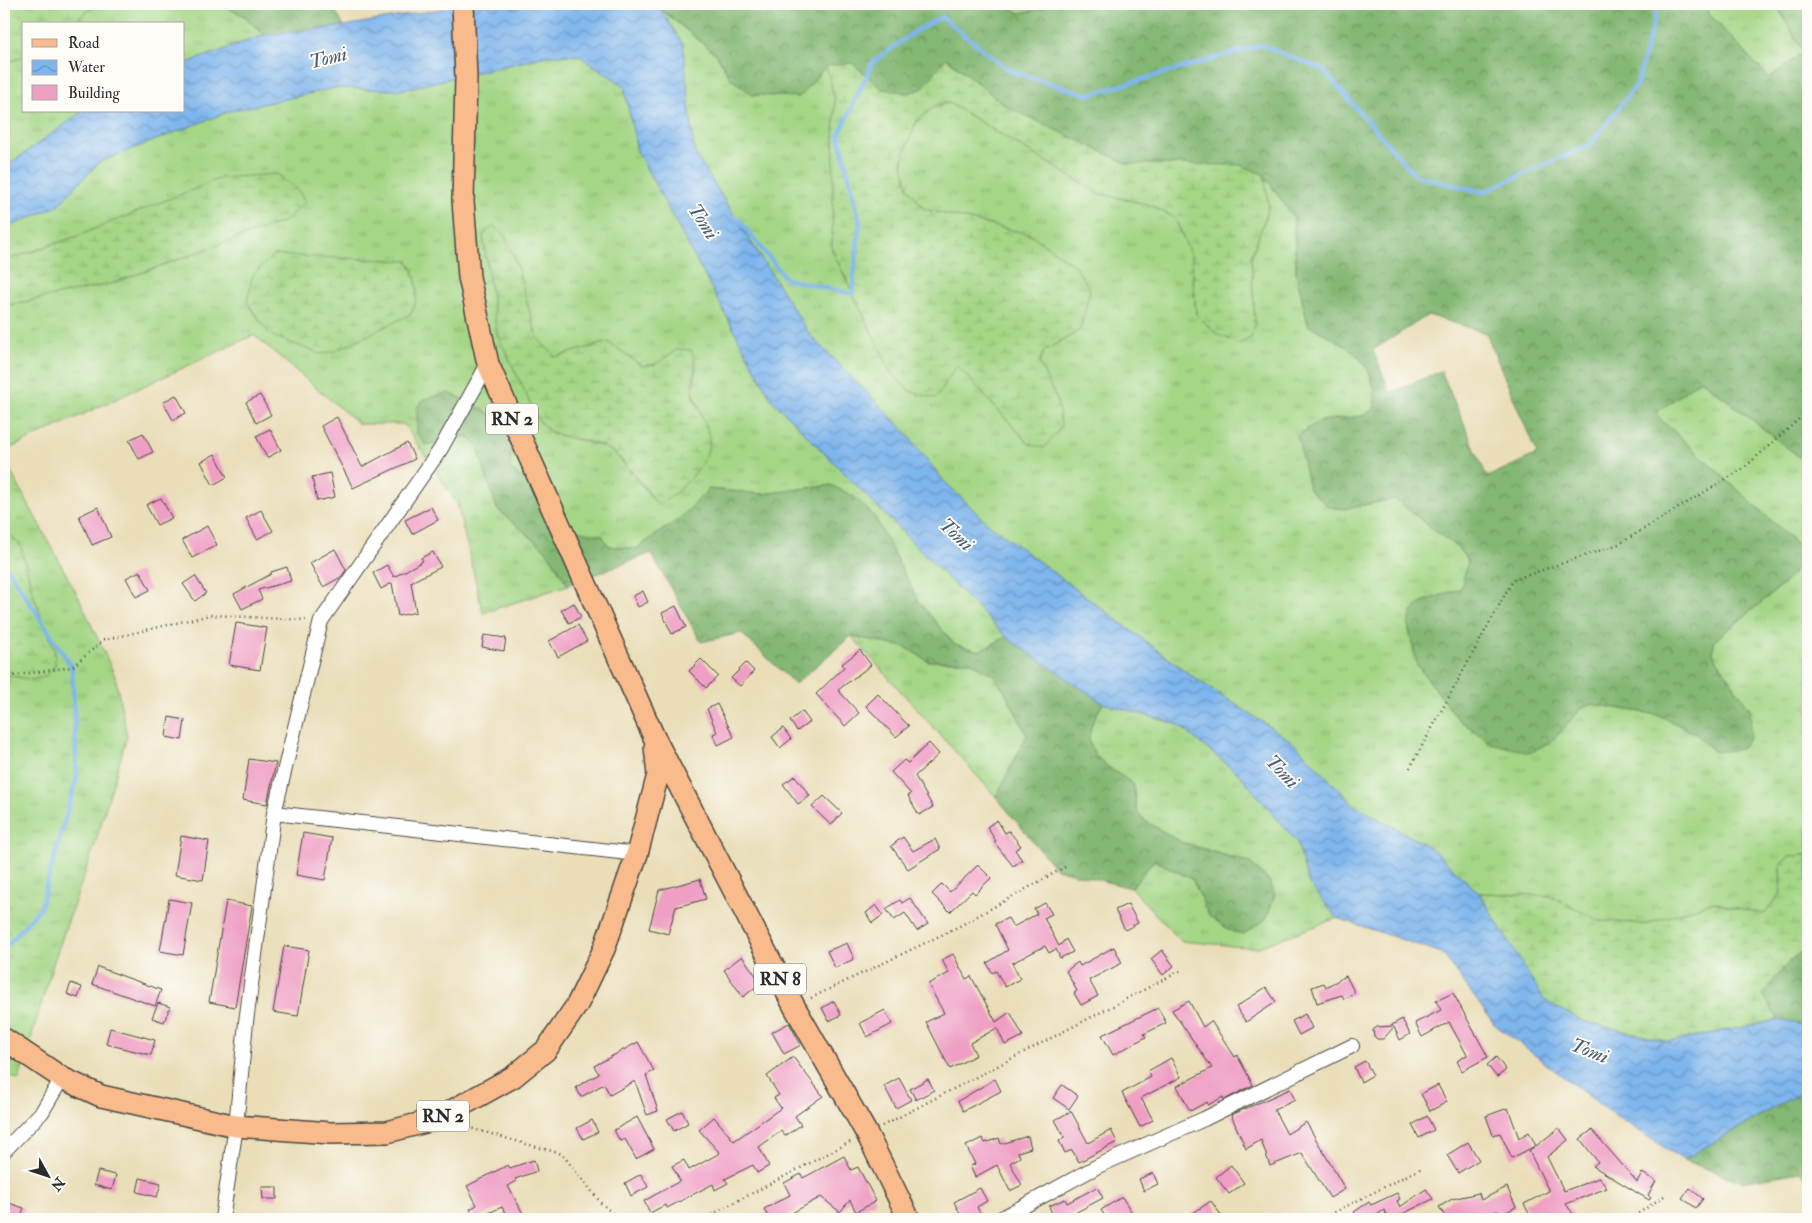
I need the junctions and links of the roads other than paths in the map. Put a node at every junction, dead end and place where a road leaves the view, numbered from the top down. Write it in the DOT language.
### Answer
graph roads {
  1 [pos="463,4"];
  2 [pos="488,364"];
  3 [pos="654,736"];
  4 [pos="274,813"];
  5 [pos="638,854"];
  6 [pos="4,1039"];
  7 [pos="1352,1046"];
  8 [pos="62,1078"];
  9 [pos="236,1126"];
  10 [pos="4,1151"];
  11 [pos="222,1219"];
  12 [pos="909,1219"];
  13 [pos="1000,1219"];
  1 -- 2 [label="main road, RN 2"];
  2 -- 3 [label="main road, RN 2"];
  2 -- 4 [label="street"];
  3 -- 5 [label="main road, RN 2"];
  3 -- 12 [label="main road, RN 8"];
  4 -- 5 [label="street"];
  4 -- 9 [label="street"];
  5 -- 9 [label="main road, RN 2"];
  6 -- 8 [label="main road, RN 2"];
  7 -- 13 [label="street"];
  8 -- 9 [label="main road, RN 2"];
  8 -- 10 [label="street"];
  9 -- 11 [label="street"];
}
